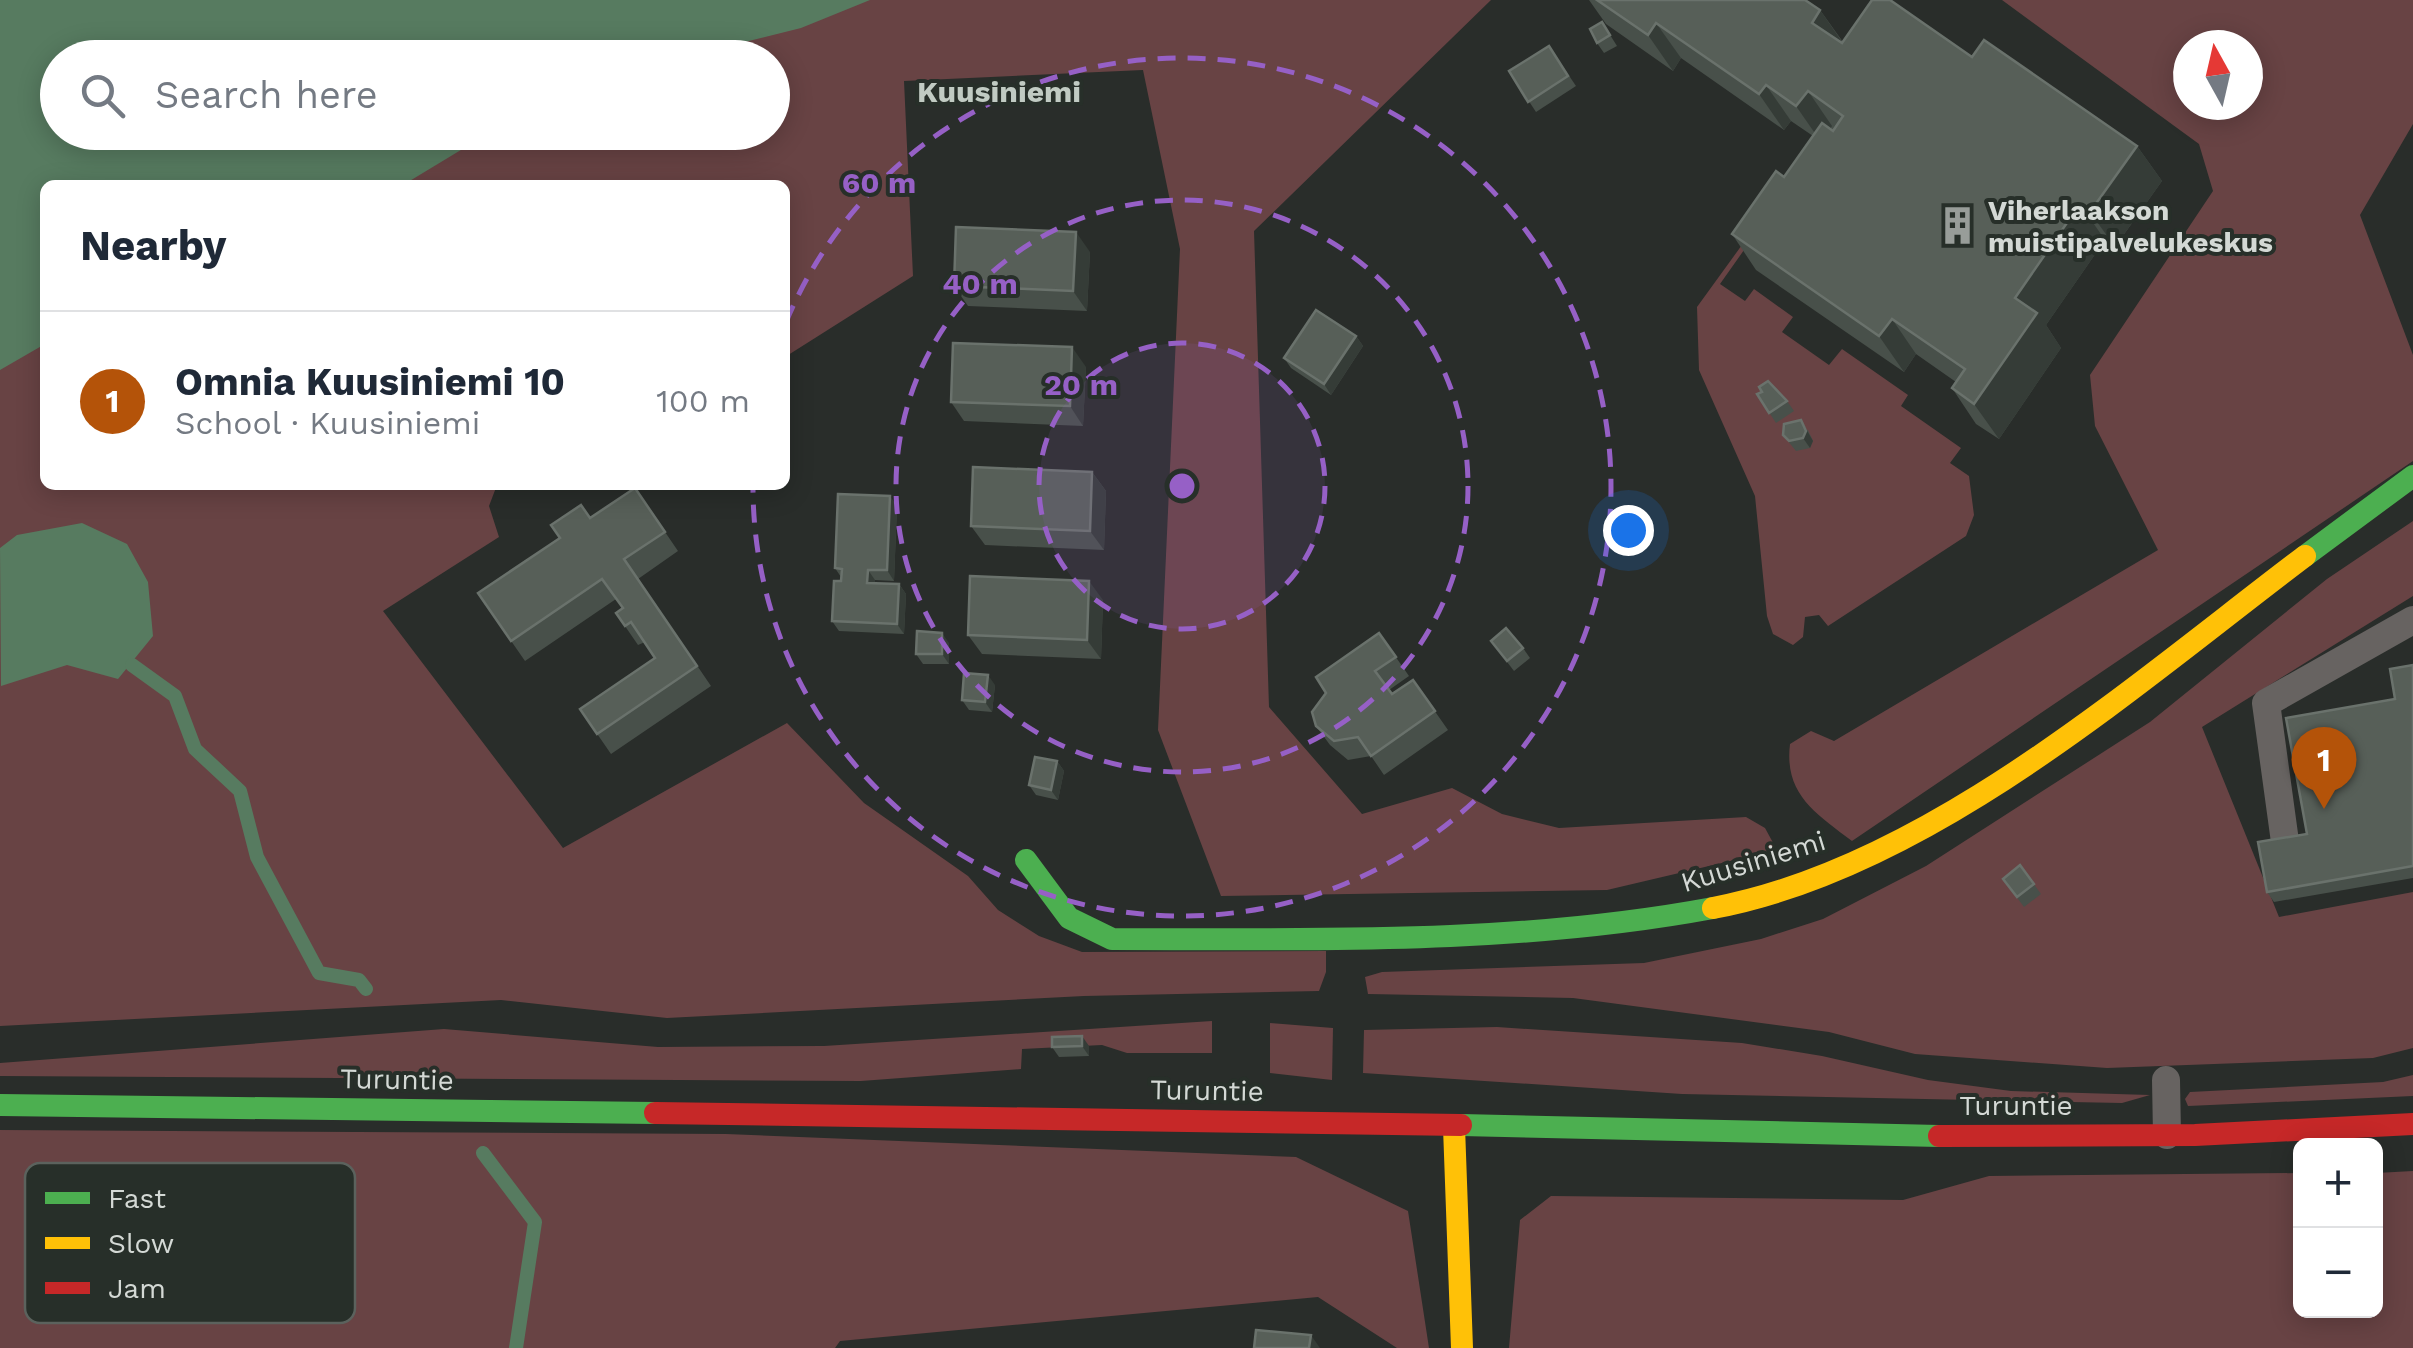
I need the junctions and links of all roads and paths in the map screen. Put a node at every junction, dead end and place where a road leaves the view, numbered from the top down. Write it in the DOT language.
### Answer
graph roads {
  1 [pos="2413,476"];
  2 [pos="2413,620"];
  3 [pos="2286,849"];
  4 [pos="1026,860"];
  5 [pos="2166,1080"];
  6 [pos="0,1104"];
  7 [pos="2413,1124"];
  8 [pos="1454,1127"];
  9 [pos="2167,1135"];
  10 [pos="1462,1348"];
  1 -- 4 [label="main road, Kuusiniemi"];
  2 -- 3 [label="lane"];
  5 -- 9 [label="lane"];
  6 -- 8 [label="main road, Turuntie"];
  7 -- 9 [label="main road, Turuntie"];
  8 -- 9 [label="main road, Turuntie"];
  8 -- 10 [label="main road"];
}
